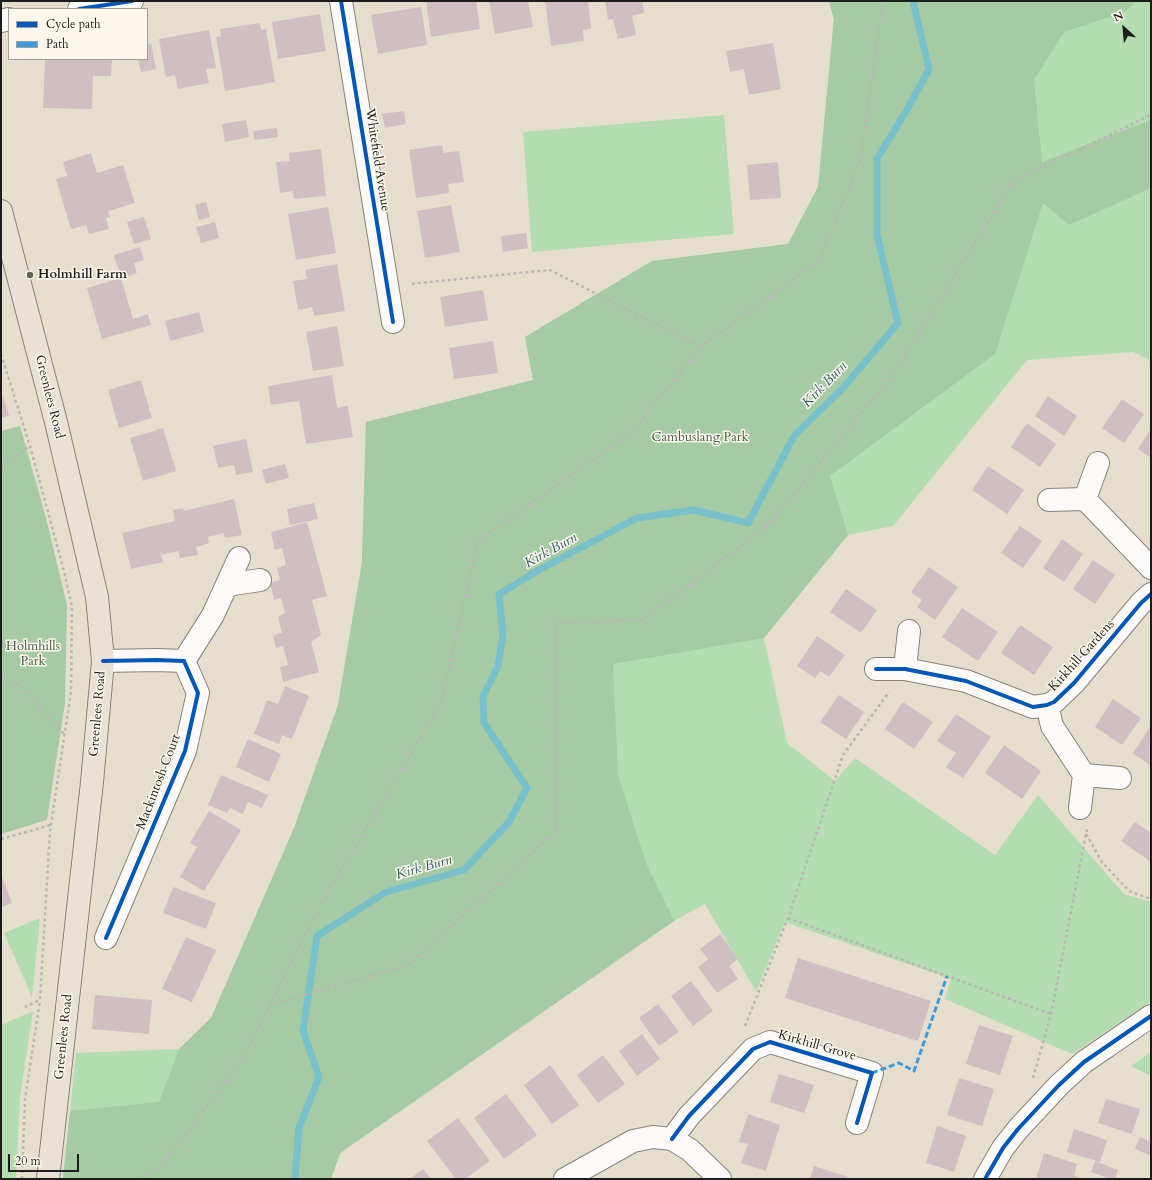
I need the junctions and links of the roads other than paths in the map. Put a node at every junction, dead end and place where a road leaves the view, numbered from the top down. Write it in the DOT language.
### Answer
graph roads {
  1 [pos="132,1"];
  2 [pos="341,1"];
  3 [pos="86,8"];
  4 [pos="1,212"];
  5 [pos="393,322"];
  6 [pos="1098,463"];
  7 [pos="1085,499"];
  8 [pos="1049,500"];
  9 [pos="240,558"];
  10 [pos="1151,568"];
  11 [pos="260,580"];
  12 [pos="227,585"];
  13 [pos="1151,594"];
  14 [pos="909,631"];
  15 [pos="103,661"];
  16 [pos="184,661"];
  17 [pos="876,669"];
  18 [pos="905,669"];
  19 [pos="1046,705"];
  20 [pos="1084,775"];
  21 [pos="1120,778"];
  22 [pos="1080,808"];
  23 [pos="106,938"];
  24 [pos="1151,1016"];
  25 [pos="857,1123"];
  26 [pos="672,1139"];
  27 [pos="48,1179"];
  28 [pos="565,1179"];
  29 [pos="720,1179"];
  30 [pos="985,1179"];
  1 -- 3 [label="street"];
  2 -- 5 [label="street, Whitefield Avenue"];
  4 -- 15 [label="main road, Greenlees Road"];
  6 -- 7 [label="street"];
  7 -- 8 [label="street"];
  7 -- 10 [label="street"];
  9 -- 12 [label="street"];
  11 -- 12 [label="street"];
  12 -- 16 [label="street"];
  13 -- 19 [label="street, Kirkhill Gardens"];
  14 -- 18 [label="street"];
  15 -- 16 [label="street"];
  15 -- 27 [label="main road, Greenlees Road"];
  16 -- 23 [label="street, Mackintosh Court"];
  17 -- 18 [label="street, Kirkhill Gardens"];
  18 -- 19 [label="street, Kirkhill Gardens"];
  19 -- 20 [label="street, Kirkhill Gardens"];
  20 -- 21 [label="street"];
  20 -- 22 [label="street"];
  24 -- 30 [label="street"];
  25 -- 26 [label="street, Kirkhill Grove"];
  26 -- 28 [label="street"];
  26 -- 29 [label="street"];
}
